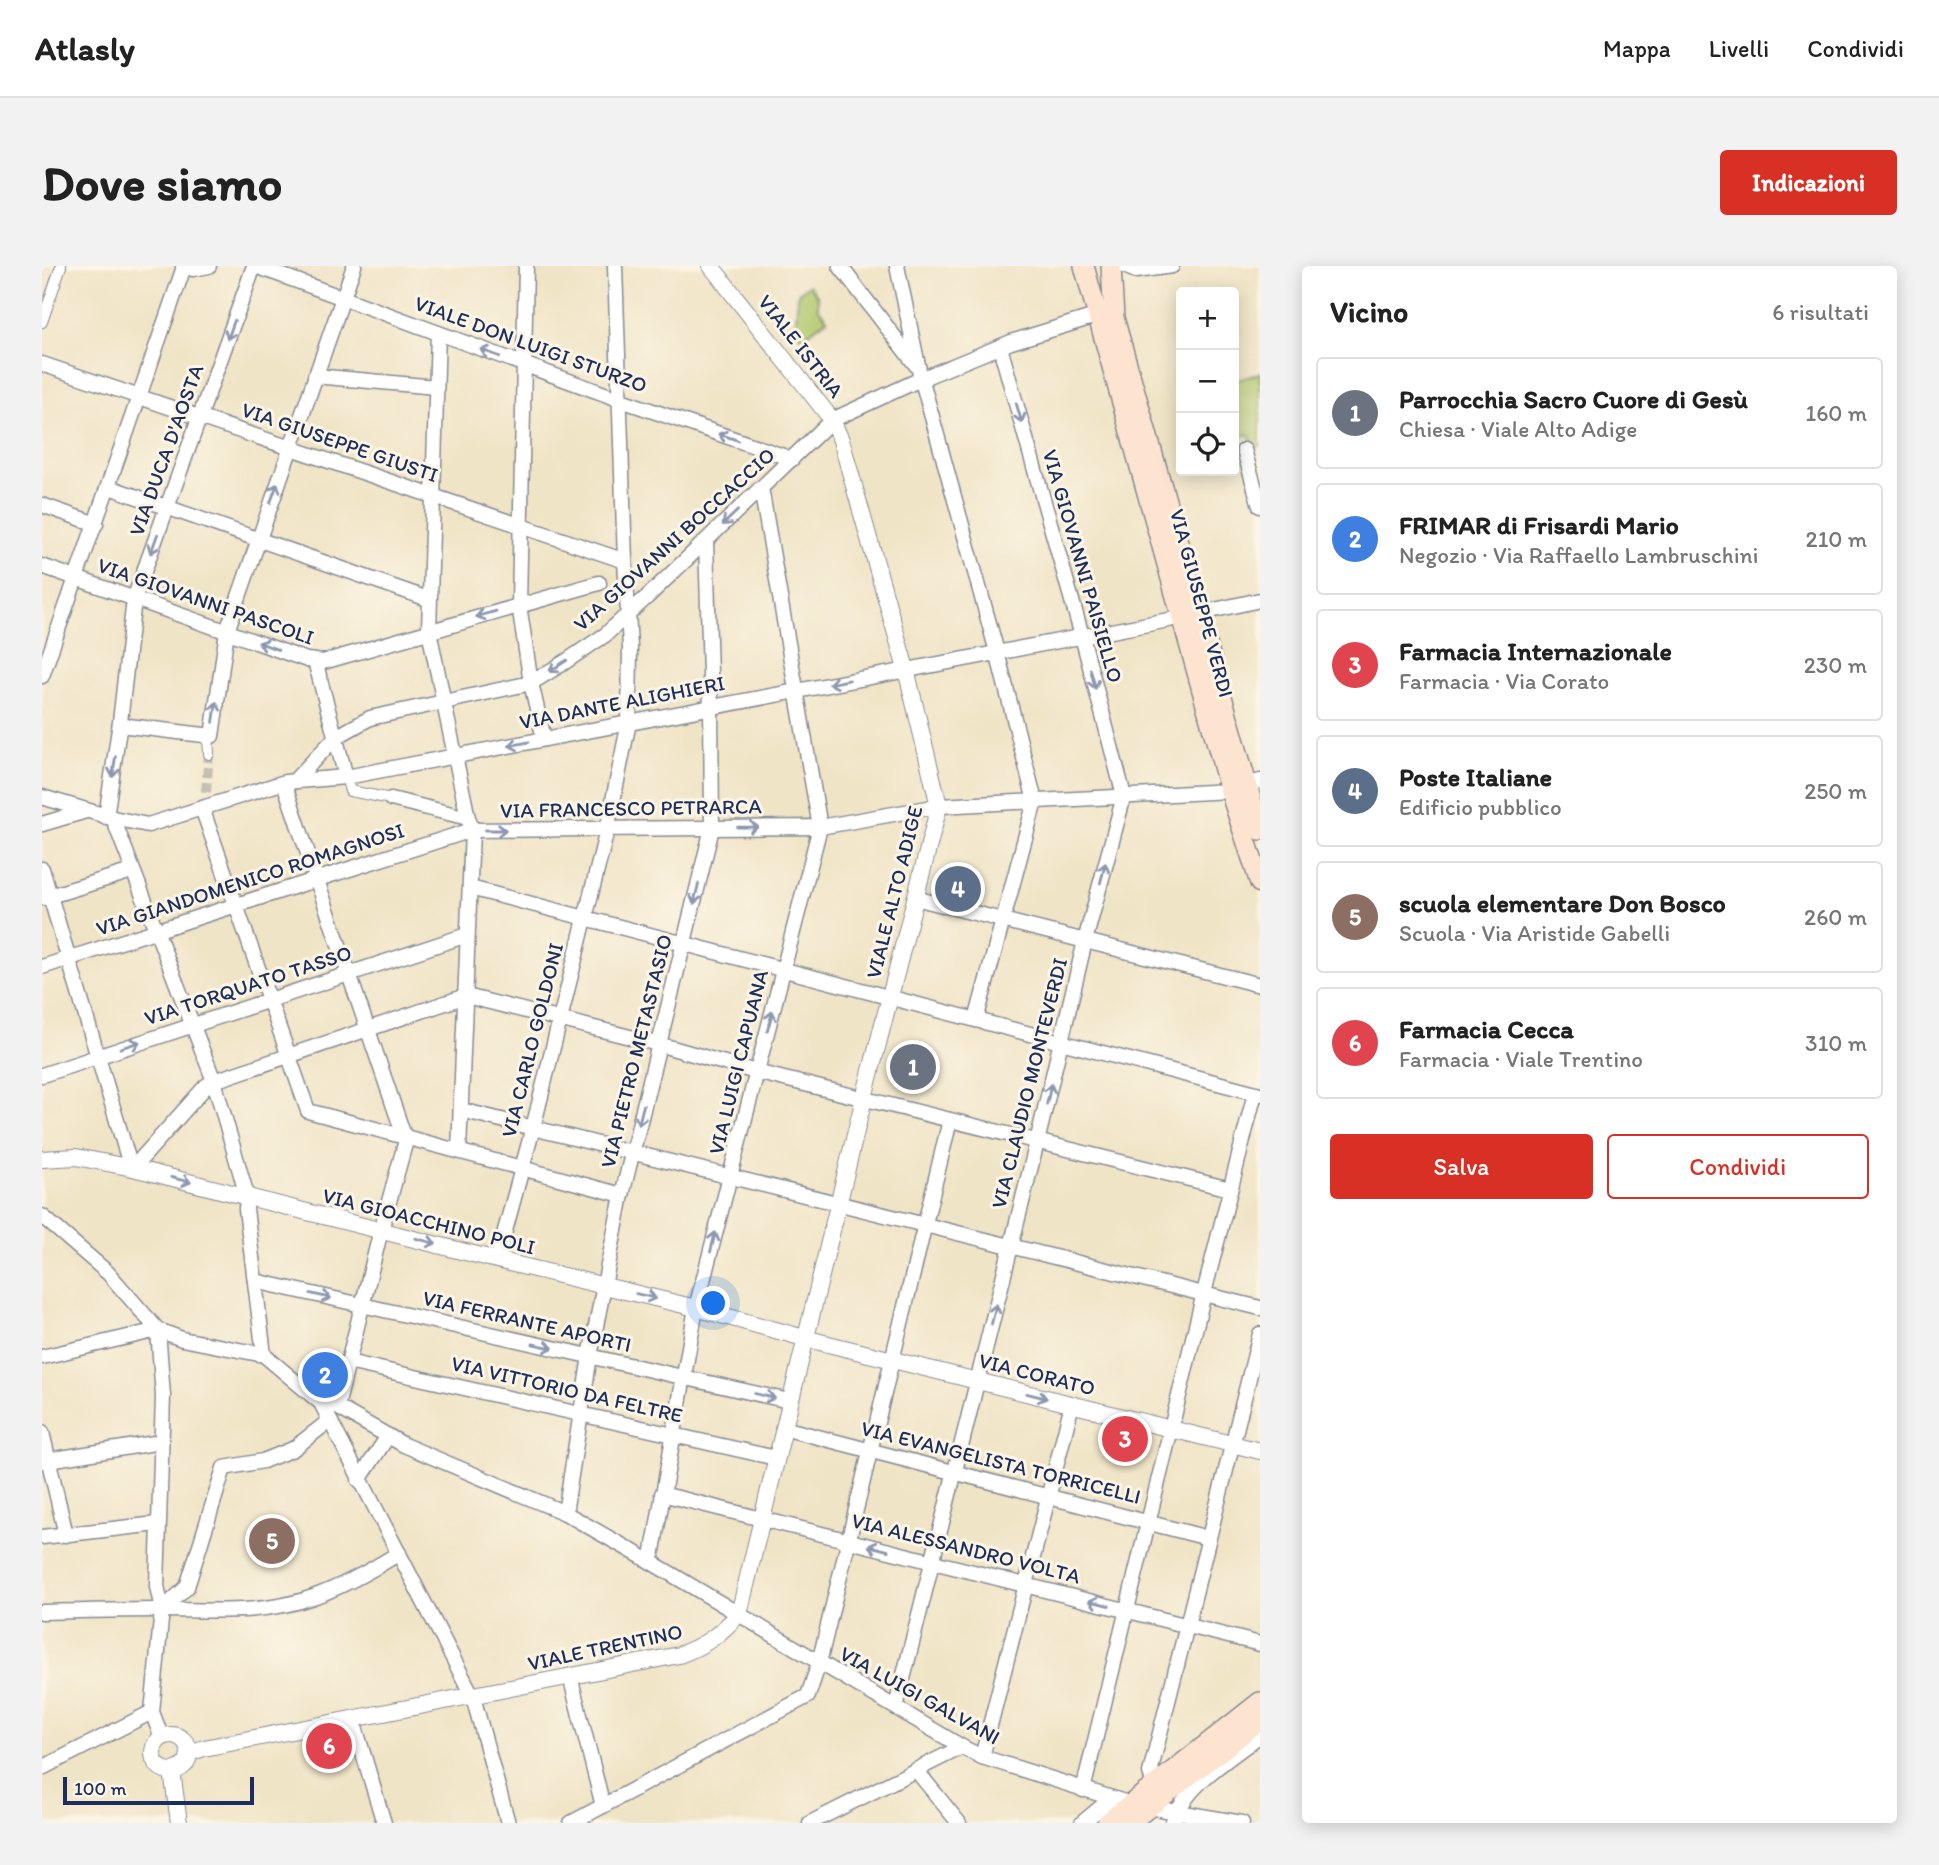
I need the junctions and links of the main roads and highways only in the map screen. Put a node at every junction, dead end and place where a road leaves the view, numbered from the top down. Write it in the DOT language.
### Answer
graph roads {
  1 [pos="1084,266"];
  2 [pos="1111,266"];
  3 [pos="1190,615"];
  4 [pos="1245,786"];
  5 [pos="1260,830"];
  6 [pos="1260,883"];
  7 [pos="1260,1702"];
  8 [pos="1260,1720"];
  9 [pos="1130,1808"];
  10 [pos="1107,1823"];
  1 -- 3 [label="main road, VIA GIUSEPPE VERDI"];
  2 -- 3 [label="main road, VIA GIUSEPPE VERDI"];
  3 -- 4 [label="main road, VIA GIUSEPPE VERDI"];
  4 -- 5 [label="main road"];
  4 -- 6 [label="main road"];
  7 -- 9 [label="main road"];
  8 -- 9 [label="main road"];
  9 -- 10 [label="main road"];
}
